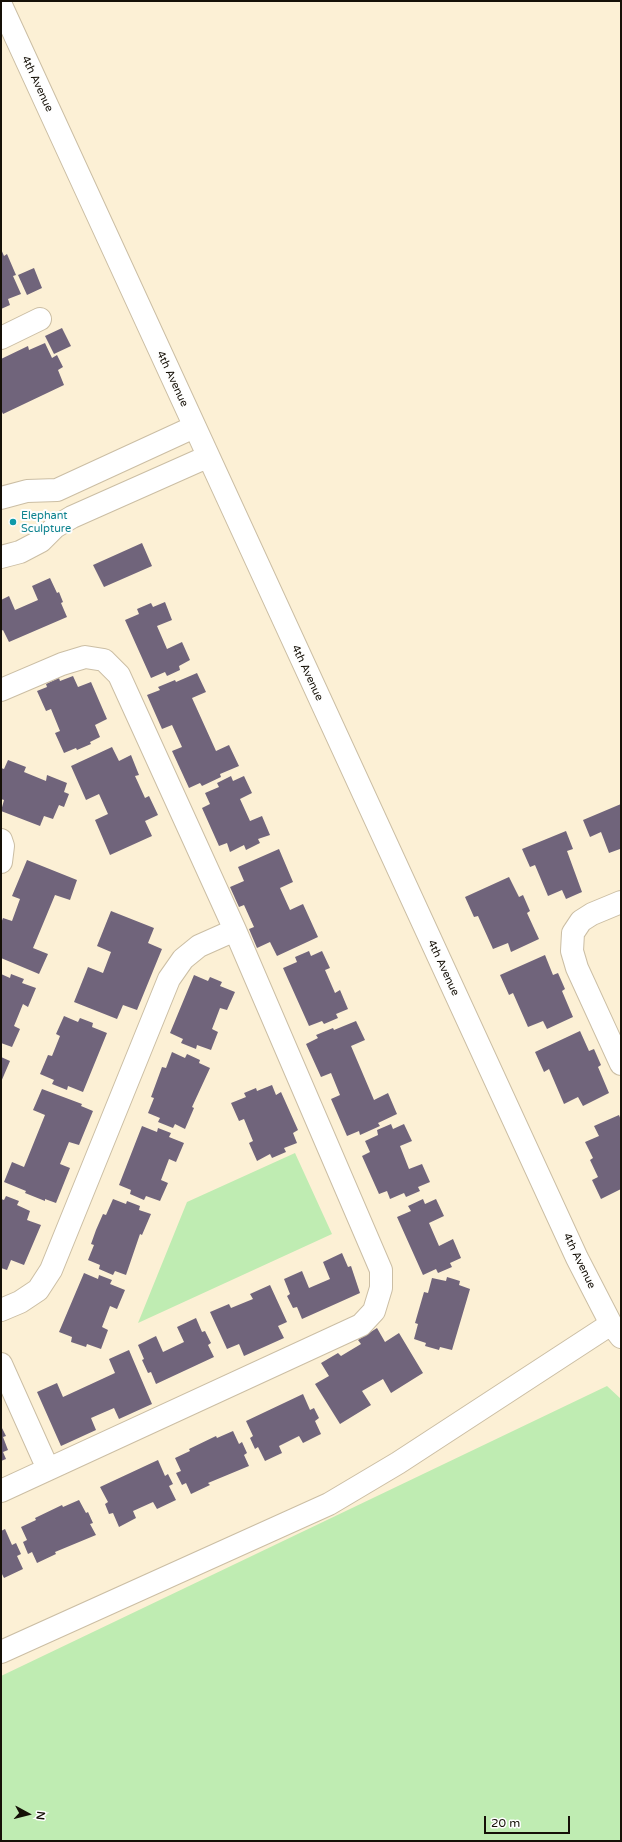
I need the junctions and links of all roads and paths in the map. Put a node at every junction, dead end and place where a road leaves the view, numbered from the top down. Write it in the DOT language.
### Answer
graph roads {
  1 [pos="1,5"];
  2 [pos="40,319"];
  3 [pos="1,338"];
  4 [pos="194,427"];
  5 [pos="208,457"];
  6 [pos="1,479"];
  7 [pos="27,491"];
  8 [pos="1,498"];
  9 [pos="7,553"];
  10 [pos="1,690"];
  11 [pos="1,840"];
  12 [pos="1,862"];
  13 [pos="621,902"];
  14 [pos="235,930"];
  15 [pos="621,1064"];
  16 [pos="1,1310"];
  17 [pos="616,1331"];
  18 [pos="1,1364"];
  19 [pos="48,1469"];
  20 [pos="1,1491"];
  21 [pos="1,1652"];
  1 -- 4 [label="street, 4th Avenue"];
  2 -- 3 [label="street"];
  4 -- 5 [label="street, 4th Avenue"];
  4 -- 7 [label="street"];
  5 -- 9 [label="street"];
  5 -- 17 [label="street, 4th Avenue"];
  6 -- 7 [label="street"];
  7 -- 8 [label="street"];
  10 -- 14 [label="street"];
  11 -- 12 [label="street"];
  13 -- 15 [label="street"];
  14 -- 16 [label="street"];
  14 -- 19 [label="street"];
  17 -- 21 [label="street"];
  18 -- 19 [label="street"];
  19 -- 20 [label="street"];
}
